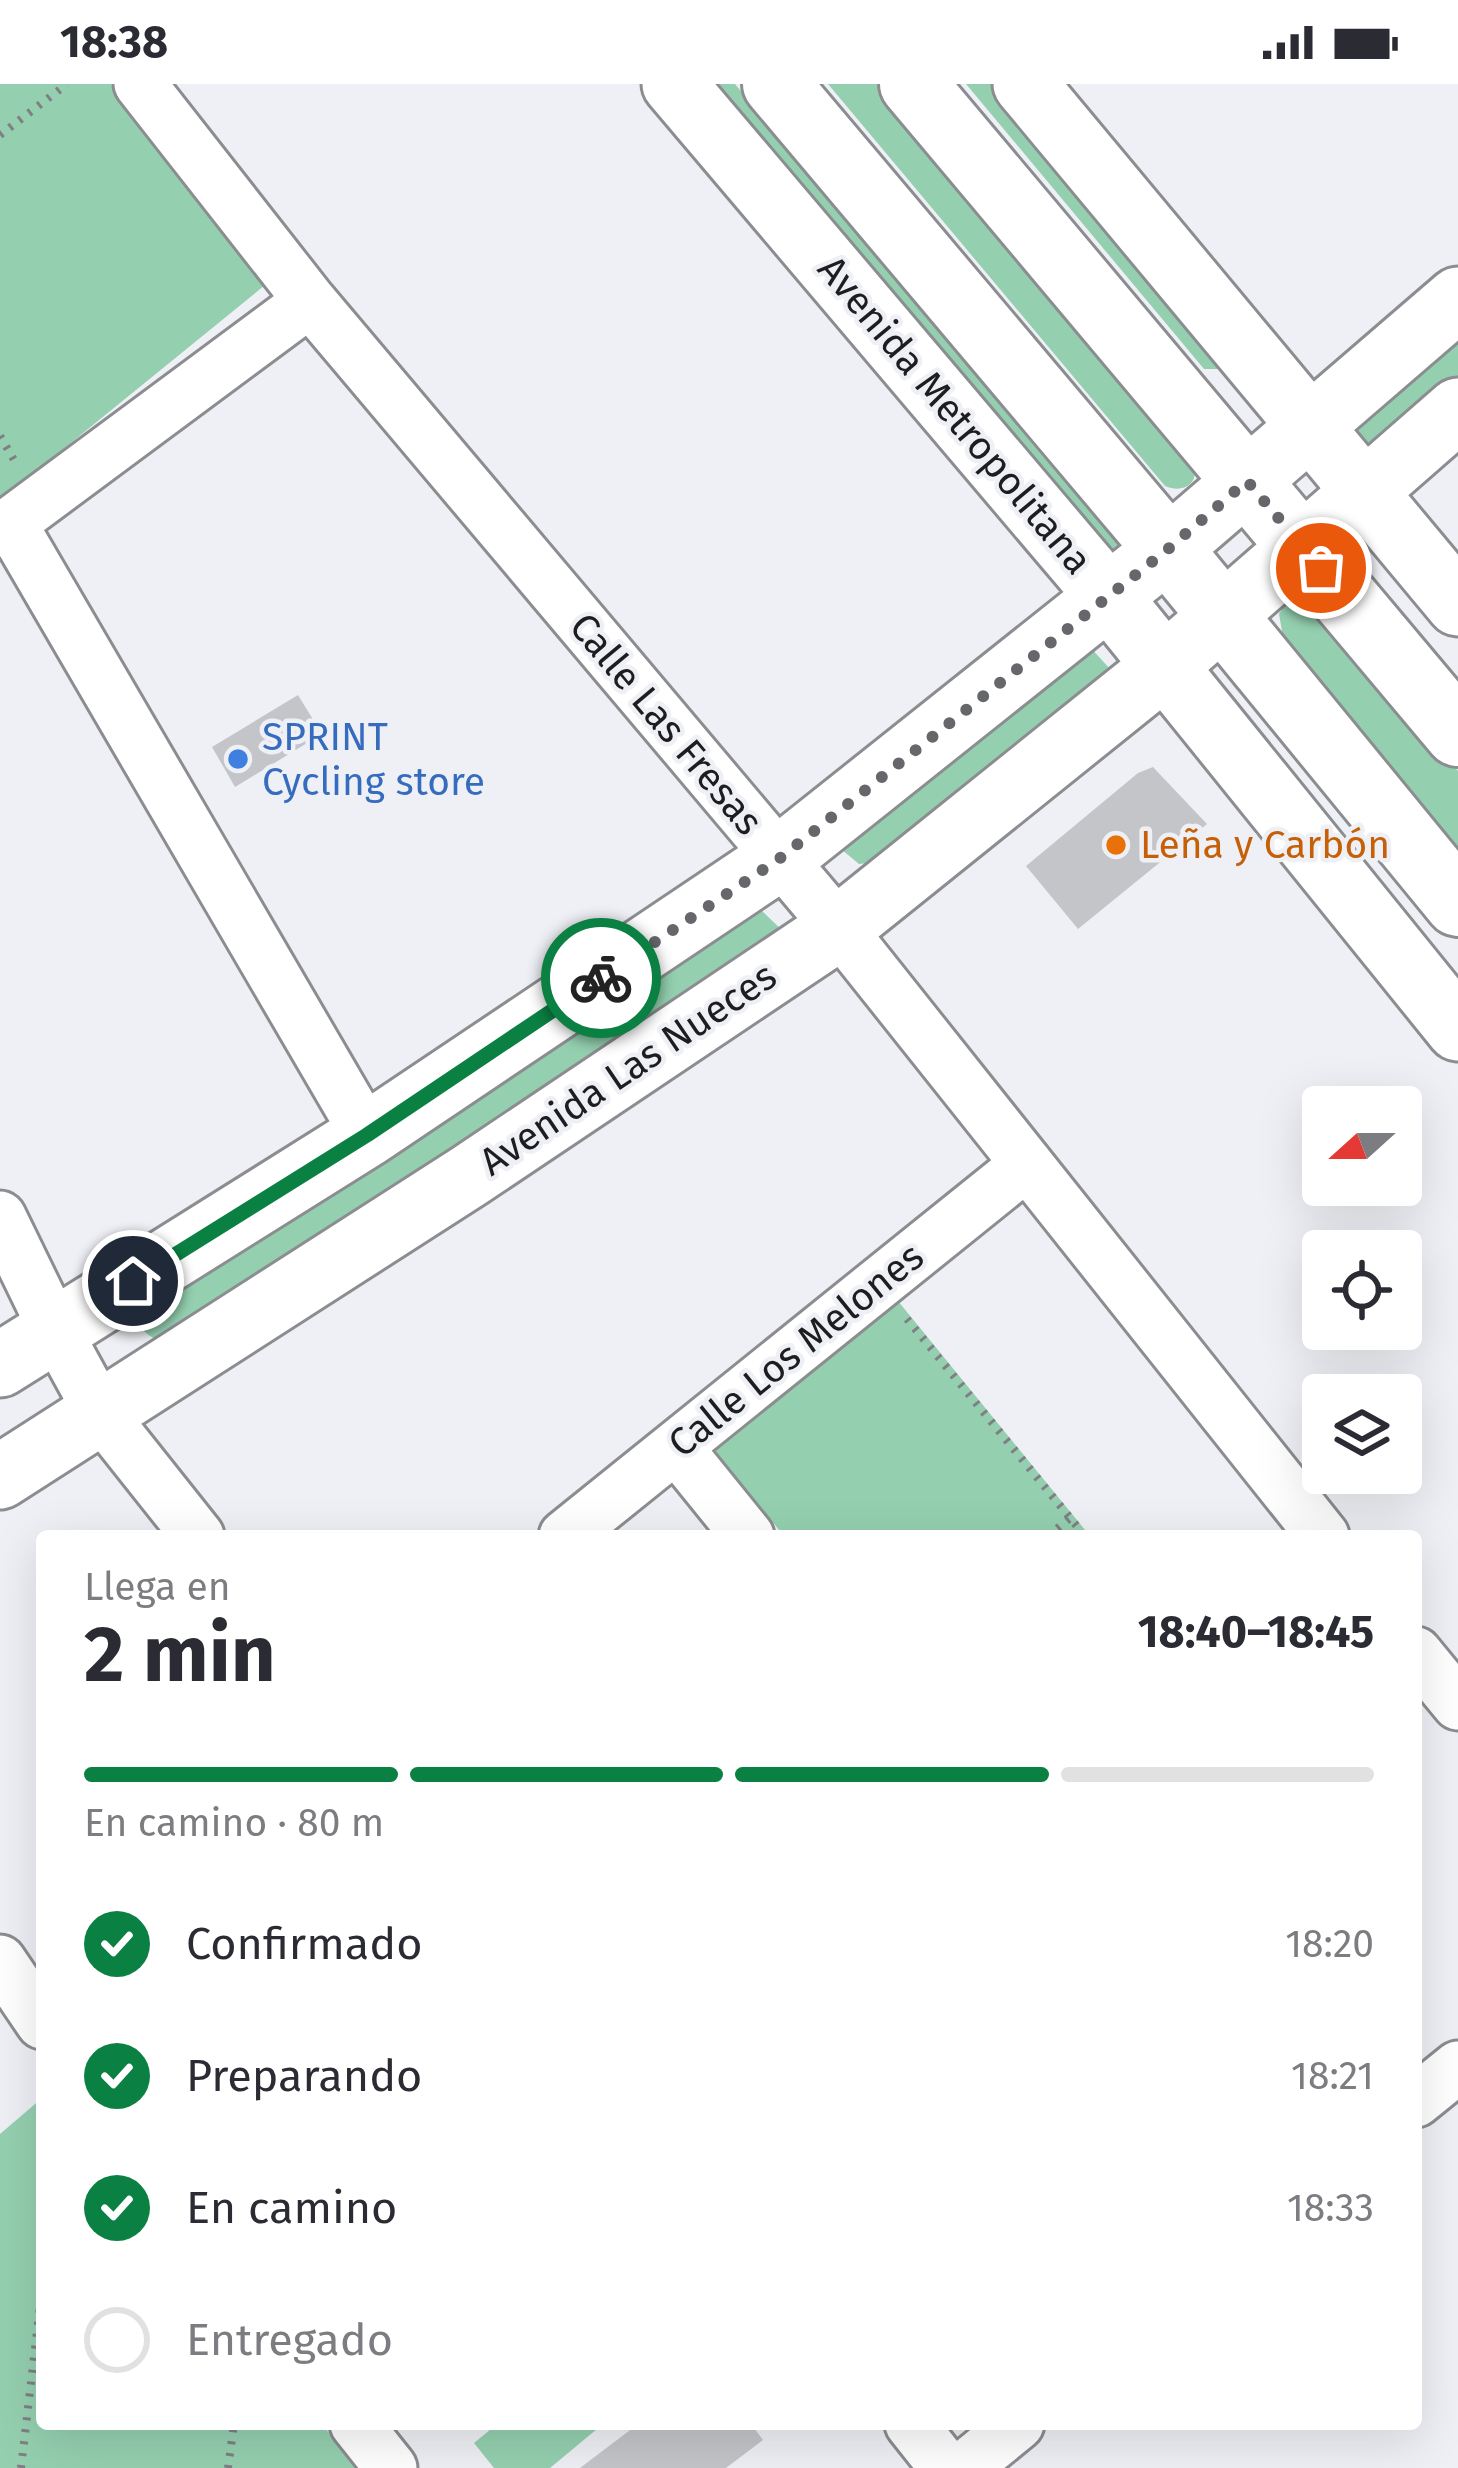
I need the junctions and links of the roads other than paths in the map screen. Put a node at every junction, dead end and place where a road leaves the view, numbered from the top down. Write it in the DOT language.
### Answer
graph roads {
  1 [pos="140,84"];
  2 [pos="674,84"];
  3 [pos="776,84"];
  4 [pos="913,84"];
  5 [pos="1025,84"];
  6 [pos="1458,298"];
  7 [pos="310,301"];
  8 [pos="1458,410"];
  9 [pos="1308,426"];
  10 [pos="1247,481"];
  11 [pos="1363,490"];
  12 [pos="5,527"];
  13 [pos="1303,546"];
  14 [pos="1168,549"];
  15 [pos="1109,597"];
  16 [pos="1458,604"];
  17 [pos="1222,614"];
  18 [pos="1165,666"];
  19 [pos="1458,733"];
  20 [pos="779,859"];
  21 [pos="1458,903"];
  22 [pos="839,928"];
  23 [pos="1458,1029"];
  24 [pos="367,1135"];
  25 [pos="1027,1164"];
  26 [pos="0,1216"];
  27 [pos="55,1330"];
  28 [pos="0,1365"];
  29 [pos="101,1414"];
  30 [pos="676,1448"];
  31 [pos="0,1478"];
  32 [pos="193,1530"];
  33 [pos="573,1530"];
  34 [pos="743,1530"];
  35 [pos="1318,1530"];
  36 [pos="1422,1660"];
  37 [pos="1458,1704"];
  38 [pos="0,1961"];
  39 [pos="36,2014"];
  40 [pos="1458,2067"];
  41 [pos="1422,2096"];
  42 [pos="361,2430"];
  43 [pos="916,2430"];
  44 [pos="1011,2430"];
  45 [pos="392,2468"];
  46 [pos="946,2468"];
  47 [pos="964,2468"];
  1 -- 7 [label="street, Calle Las Fresas"];
  2 -- 15 [label="street, Avenida Metropolitana"];
  3 -- 14 [label="main road, Avenida Metropolitana"];
  4 -- 10 [label="main road"];
  5 -- 9 [label="street"];
  6 -- 9 [label="street"];
  7 -- 12 [label="street"];
  7 -- 20 [label="street, Calle Las Fresas"];
  8 -- 11 [label="street, Avenida Las Nueces"];
  9 -- 10 [label="street"];
  9 -- 11 [label="street"];
  10 -- 13 [label="main road"];
  10 -- 14 [label="street"];
  11 -- 13 [label="street, Avenida Las Nueces"];
  11 -- 16 [label="street"];
  12 -- 24 [label="street"];
  13 -- 17 [label="street, Avenida Las Nueces"];
  13 -- 19 [label="main road"];
  14 -- 15 [label="street"];
  14 -- 17 [label="main road, Avenida Metropolitana"];
  15 -- 18 [label="street, Avenida Metropolitana"];
  15 -- 20 [label="street"];
  17 -- 18 [label="street, Avenida Las Nueces"];
  17 -- 21 [label="main road, Avenida Metropolitana"];
  18 -- 22 [label="street, Avenida Las Nueces"];
  18 -- 23 [label="street, Avenida Metropolitana"];
  20 -- 22 [label="street, Calle Las Fresas"];
  20 -- 24 [label="street"];
  22 -- 25 [label="street, Calle Las Fresas"];
  22 -- 29 [label="street, Avenida Las Nueces"];
  24 -- 27 [label="street"];
  25 -- 30 [label="street, Calle Los Melones"];
  25 -- 35 [label="street, Calle Las Fresas"];
  26 -- 27 [label="street"];
  27 -- 28 [label="street"];
  27 -- 29 [label="street"];
  29 -- 31 [label="street, Avenida Las Nueces"];
  29 -- 32 [label="street"];
  30 -- 33 [label="street, Calle Los Melones"];
  30 -- 34 [label="street"];
  36 -- 37 [label="street"];
  38 -- 39 [label="street"];
  40 -- 41 [label="street"];
  42 -- 45 [label="street"];
  43 -- 46 [label="street"];
  44 -- 47 [label="street"];
}
